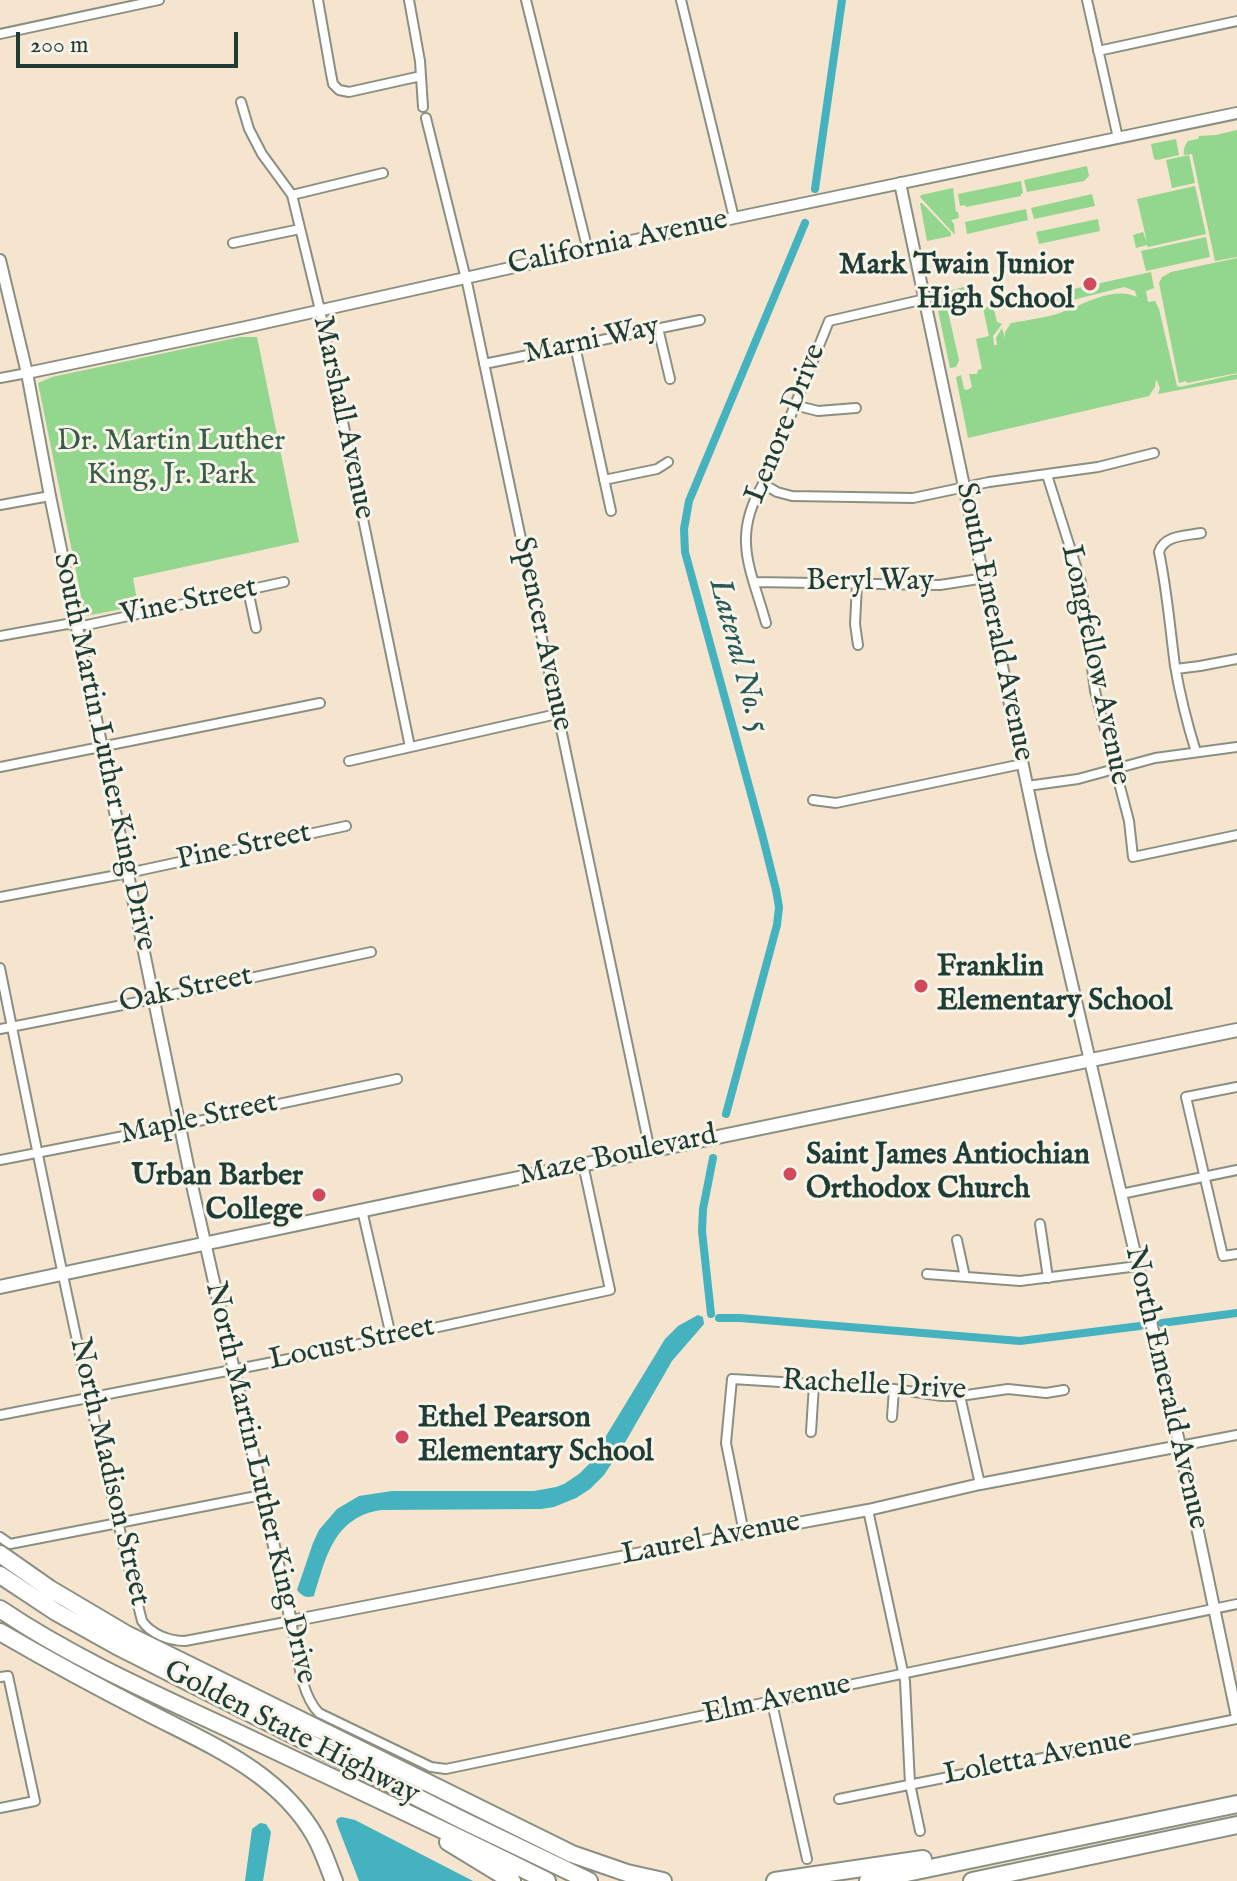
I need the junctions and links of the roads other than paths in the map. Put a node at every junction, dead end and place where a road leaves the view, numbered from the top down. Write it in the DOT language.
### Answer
graph roads {
  1 [pos="159,0"];
  2 [pos="318,0"];
  3 [pos="409,0"];
  4 [pos="526,0"];
  5 [pos="681,0"];
  6 [pos="1087,0"];
  7 [pos="1237,21"];
  8 [pos="0,34"];
  9 [pos="1098,51"];
  10 [pos="421,76"];
  11 [pos="241,102"];
  12 [pos="423,107"];
  13 [pos="1237,113"];
  14 [pos="426,118"];
  15 [pos="1118,138"];
  16 [pos="383,173"];
  17 [pos="900,183"];
  18 [pos="292,195"];
  19 [pos="734,218"];
  20 [pos="300,229"];
  21 [pos="233,243"];
  22 [pos="588,251"];
  23 [pos="0,260"];
  24 [pos="465,277"];
  25 [pos="925,299"];
  26 [pos="320,310"];
  27 [pos="700,320"];
  28 [pos="658,328"];
  29 [pos="575,346"];
  30 [pos="484,364"];
  31 [pos="27,373"];
  32 [pos="0,378"];
  33 [pos="670,379"];
  34 [pos="794,405"];
  35 [pos="856,408"];
  36 [pos="1154,453"];
  37 [pos="668,462"];
  38 [pos="1047,475"];
  39 [pos="604,480"];
  40 [pos="763,484"];
  41 [pos="965,488"];
  42 [pos="50,496"];
  43 [pos="0,505"];
  44 [pos="611,511"];
  45 [pos="1201,533"];
  46 [pos="985,578"];
  47 [pos="284,582"];
  48 [pos="755,582"];
  49 [pos="857,584"];
  50 [pos="248,590"];
  51 [pos="766,623"];
  52 [pos="77,624"];
  53 [pos="256,628"];
  54 [pos="0,636"];
  55 [pos="858,645"];
  56 [pos="1237,659"];
  57 [pos="1176,669"];
  58 [pos="320,703"];
  59 [pos="557,714"];
  60 [pos="103,747"];
  61 [pos="410,747"];
  62 [pos="1237,747"];
  63 [pos="1196,752"];
  64 [pos="349,761"];
  65 [pos="1022,764"];
  66 [pos="0,767"];
  67 [pos="1115,768"];
  68 [pos="1027,786"];
  69 [pos="813,800"];
  70 [pos="346,826"];
  71 [pos="1237,835"];
  72 [pos="128,873"];
  73 [pos="0,897"];
  74 [pos="371,952"];
  75 [pos="0,968"];
  76 [pos="153,999"];
  77 [pos="12,1027"];
  78 [pos="0,1029"];
  79 [pos="1237,1030"];
  80 [pos="1090,1060"];
  81 [pos="397,1079"];
  82 [pos="1237,1087"];
  83 [pos="180,1124"];
  84 [pos="650,1151"];
  85 [pos="37,1152"];
  86 [pos="0,1160"];
  87 [pos="583,1164"];
  88 [pos="1237,1170"];
  89 [pos="1205,1177"];
  90 [pos="1121,1194"];
  91 [pos="362,1210"];
  92 [pos="1040,1224"];
  93 [pos="957,1240"];
  94 [pos="205,1244"];
  95 [pos="1237,1254"];
  96 [pos="1138,1266"];
  97 [pos="927,1274"];
  98 [pos="63,1275"];
  99 [pos="965,1277"];
  100 [pos="1048,1278"];
  101 [pos="0,1287"];
  102 [pos="391,1336"];
  103 [pos="233,1370"];
  104 [pos="814,1384"];
  105 [pos="894,1389"];
  106 [pos="1064,1390"];
  107 [pos="960,1396"];
  108 [pos="91,1397"];
  109 [pos="0,1415"];
  110 [pos="892,1417"];
  111 [pos="811,1432"];
  112 [pos="1237,1435"];
  113 [pos="1180,1446"];
  114 [pos="980,1484"];
  115 [pos="262,1495"];
  116 [pos="868,1510"];
  117 [pos="120,1523"];
  118 [pos="744,1533"];
  119 [pos="0,1537"];
  120 [pos="0,1554"];
  121 [pos="4,1577"];
  122 [pos="1237,1604"];
  123 [pos="0,1609"];
  124 [pos="1213,1610"];
  125 [pos="0,1619"];
  126 [pos="291,1621"];
  127 [pos="0,1632"];
  128 [pos="185,1641"];
  129 [pos="903,1675"];
  130 [pos="4,1676"];
  131 [pos="166,1699"];
  132 [pos="772,1703"];
  133 [pos="325,1716"];
  134 [pos="1237,1718"];
  135 [pos="910,1784"];
  136 [pos="839,1799"];
  137 [pos="1237,1804"];
  138 [pos="0,1808"];
  139 [pos="420,1818"];
  140 [pos="1141,1823"];
  141 [pos="1237,1825"];
  142 [pos="920,1831"];
  143 [pos="807,1859"];
  144 [pos="334,1881"];
  145 [pos="512,1881"];
  146 [pos="547,1881"];
  147 [pos="589,1881"];
  148 [pos="663,1881"];
  149 [pos="775,1881"];
  150 [pos="868,1881"];
  151 [pos="972,1881"];
  1 -- 8 [label="street"];
  2 -- 10 [label="street"];
  3 -- 10 [label="street"];
  4 -- 22 [label="street"];
  5 -- 19 [label="street"];
  6 -- 9 [label="street"];
  7 -- 9 [label="street"];
  9 -- 15 [label="street"];
  10 -- 12 [label="street"];
  11 -- 18 [label="street, Marshall Avenue"];
  13 -- 15 [label="street, California Avenue"];
  14 -- 24 [label="street, Spencer Avenue"];
  15 -- 17 [label="street, California Avenue"];
  16 -- 18 [label="street"];
  17 -- 19 [label="street, California Avenue"];
  17 -- 25 [label="street, South Emerald Avenue"];
  18 -- 20 [label="street, Marshall Avenue"];
  19 -- 22 [label="street, California Avenue"];
  20 -- 21 [label="street"];
  20 -- 26 [label="street, Marshall Avenue"];
  22 -- 24 [label="street, California Avenue"];
  23 -- 31 [label="street, South Martin Luther King Drive"];
  24 -- 26 [label="street, California Avenue"];
  24 -- 30 [label="street, Spencer Avenue"];
  25 -- 34 [label="street, Lenore Drive"];
  25 -- 41 [label="street, South Emerald Avenue"];
  26 -- 31 [label="street, California Avenue"];
  26 -- 61 [label="street, Marshall Avenue"];
  27 -- 28 [label="street, Marni Way"];
  28 -- 29 [label="street, Marni Way"];
  28 -- 33 [label="street"];
  29 -- 30 [label="street, Marni Way"];
  29 -- 39 [label="street"];
  30 -- 59 [label="street, Spencer Avenue"];
  31 -- 32 [label="street, California Avenue"];
  31 -- 42 [label="street, South Martin Luther King Drive"];
  34 -- 35 [label="street"];
  34 -- 40 [label="street, Lenore Drive"];
  36 -- 38 [label="street"];
  37 -- 39 [label="street"];
  38 -- 41 [label="street"];
  38 -- 67 [label="street, Longfellow Avenue"];
  39 -- 44 [label="street"];
  40 -- 41 [label="street"];
  40 -- 48 [label="street, Lenore Drive"];
  41 -- 46 [label="street, South Emerald Avenue"];
  42 -- 43 [label="street"];
  42 -- 52 [label="street, South Martin Luther King Drive"];
  45 -- 57 [label="street"];
  46 -- 49 [label="street, Beryl Way"];
  46 -- 65 [label="street, South Emerald Avenue"];
  47 -- 50 [label="street, Vine Street"];
  48 -- 49 [label="street, Beryl Way"];
  48 -- 51 [label="street, Lenore Drive"];
  49 -- 55 [label="street"];
  50 -- 52 [label="street, Vine Street"];
  50 -- 53 [label="street"];
  52 -- 54 [label="street, Vine Street"];
  52 -- 60 [label="street, South Martin Luther King Drive"];
  56 -- 57 [label="street"];
  57 -- 63 [label="street"];
  58 -- 60 [label="street"];
  59 -- 61 [label="street"];
  59 -- 84 [label="street, Spencer Avenue"];
  60 -- 66 [label="street"];
  60 -- 72 [label="street, South Martin Luther King Drive"];
  61 -- 64 [label="street"];
  62 -- 63 [label="street"];
  63 -- 67 [label="street"];
  65 -- 68 [label="street, South Emerald Avenue"];
  65 -- 69 [label="street"];
  67 -- 68 [label="street"];
  67 -- 71 [label="street, Longfellow Avenue"];
  68 -- 80 [label="street, South Emerald Avenue"];
  70 -- 72 [label="street, Pine Street"];
  72 -- 73 [label="street, Pine Street"];
  72 -- 76 [label="street, South Martin Luther King Drive"];
  74 -- 76 [label="street, Oak Street"];
  75 -- 77 [label="street, North Madison Street"];
  76 -- 77 [label="street, Oak Street"];
  76 -- 83 [label="street, South Martin Luther King Drive"];
  77 -- 78 [label="street, Oak Street"];
  77 -- 85 [label="street, North Madison Street"];
  79 -- 80 [label="main road, Maze Boulevard"];
  80 -- 84 [label="main road, Maze Boulevard"];
  80 -- 90 [label="street, North Emerald Avenue"];
  81 -- 83 [label="street, Maple Street"];
  82 -- 89 [label="street"];
  83 -- 85 [label="street, Maple Street"];
  83 -- 94 [label="street, South Martin Luther King Drive"];
  84 -- 87 [label="main road, Maze Boulevard"];
  85 -- 86 [label="street, Maple Street"];
  85 -- 98 [label="street, North Madison Street"];
  87 -- 91 [label="main road, Maze Boulevard"];
  87 -- 102 [label="street, Locust Street"];
  88 -- 89 [label="street"];
  89 -- 90 [label="street"];
  89 -- 95 [label="street"];
  90 -- 96 [label="street, North Emerald Avenue"];
  91 -- 94 [label="main road, Maze Boulevard"];
  91 -- 102 [label="street"];
  92 -- 100 [label="street"];
  93 -- 99 [label="street"];
  94 -- 98 [label="main road, Maze Boulevard"];
  94 -- 103 [label="street, North Martin Luther King Drive"];
  96 -- 100 [label="street"];
  96 -- 113 [label="street, North Emerald Avenue"];
  97 -- 99 [label="street"];
  98 -- 101 [label="main road, Maze Boulevard"];
  98 -- 108 [label="street, North Madison Street"];
  99 -- 100 [label="street"];
  102 -- 103 [label="street, Locust Street"];
  103 -- 108 [label="street, Locust Street"];
  103 -- 115 [label="street, North Martin Luther King Drive"];
  104 -- 105 [label="street, Rachelle Drive"];
  104 -- 111 [label="street"];
  104 -- 118 [label="street, Rachelle Drive"];
  105 -- 107 [label="street, Rachelle Drive"];
  105 -- 110 [label="street"];
  106 -- 107 [label="street, Rachelle Drive"];
  107 -- 114 [label="street"];
  108 -- 109 [label="street, Locust Street"];
  108 -- 117 [label="street, North Madison Street"];
  112 -- 113 [label="street, Laurel Avenue"];
  113 -- 114 [label="street, Laurel Avenue"];
  113 -- 124 [label="street, North Emerald Avenue"];
  114 -- 116 [label="street, Laurel Avenue"];
  115 -- 117 [label="street"];
  115 -- 126 [label="street, North Martin Luther King Drive"];
  116 -- 118 [label="street, Laurel Avenue"];
  116 -- 129 [label="street"];
  117 -- 119 [label="street"];
  117 -- 128 [label="street, North Madison Street"];
  118 -- 126 [label="street, Laurel Avenue"];
  120 -- 148 [label="highway"];
  121 -- 147 [label="highway, Golden State Highway"];
  122 -- 124 [label="street, Elm Avenue"];
  123 -- 131 [label="highway, Golden State Highway"];
  124 -- 129 [label="street, Elm Avenue"];
  124 -- 134 [label="street, North Emerald Avenue"];
  125 -- 131 [label="highway"];
  126 -- 128 [label="street, Laurel Avenue"];
  126 -- 133 [label="street, North Martin Luther King Drive"];
  127 -- 144 [label="highway"];
  129 -- 132 [label="street, Elm Avenue"];
  129 -- 135 [label="street"];
  130 -- 138 [label="street"];
  131 -- 139 [label="highway, Golden State Highway"];
  132 -- 133 [label="street, Elm Avenue"];
  132 -- 143 [label="street"];
  134 -- 135 [label="street, Loletta Avenue"];
  135 -- 136 [label="street, Loletta Avenue"];
  135 -- 142 [label="street"];
  137 -- 140 [label="highway"];
  139 -- 145 [label="highway"];
  139 -- 146 [label="highway, Golden State Highway"];
  140 -- 149 [label="highway"];
  140 -- 150 [label="highway"];
  141 -- 151 [label="highway"];
}
